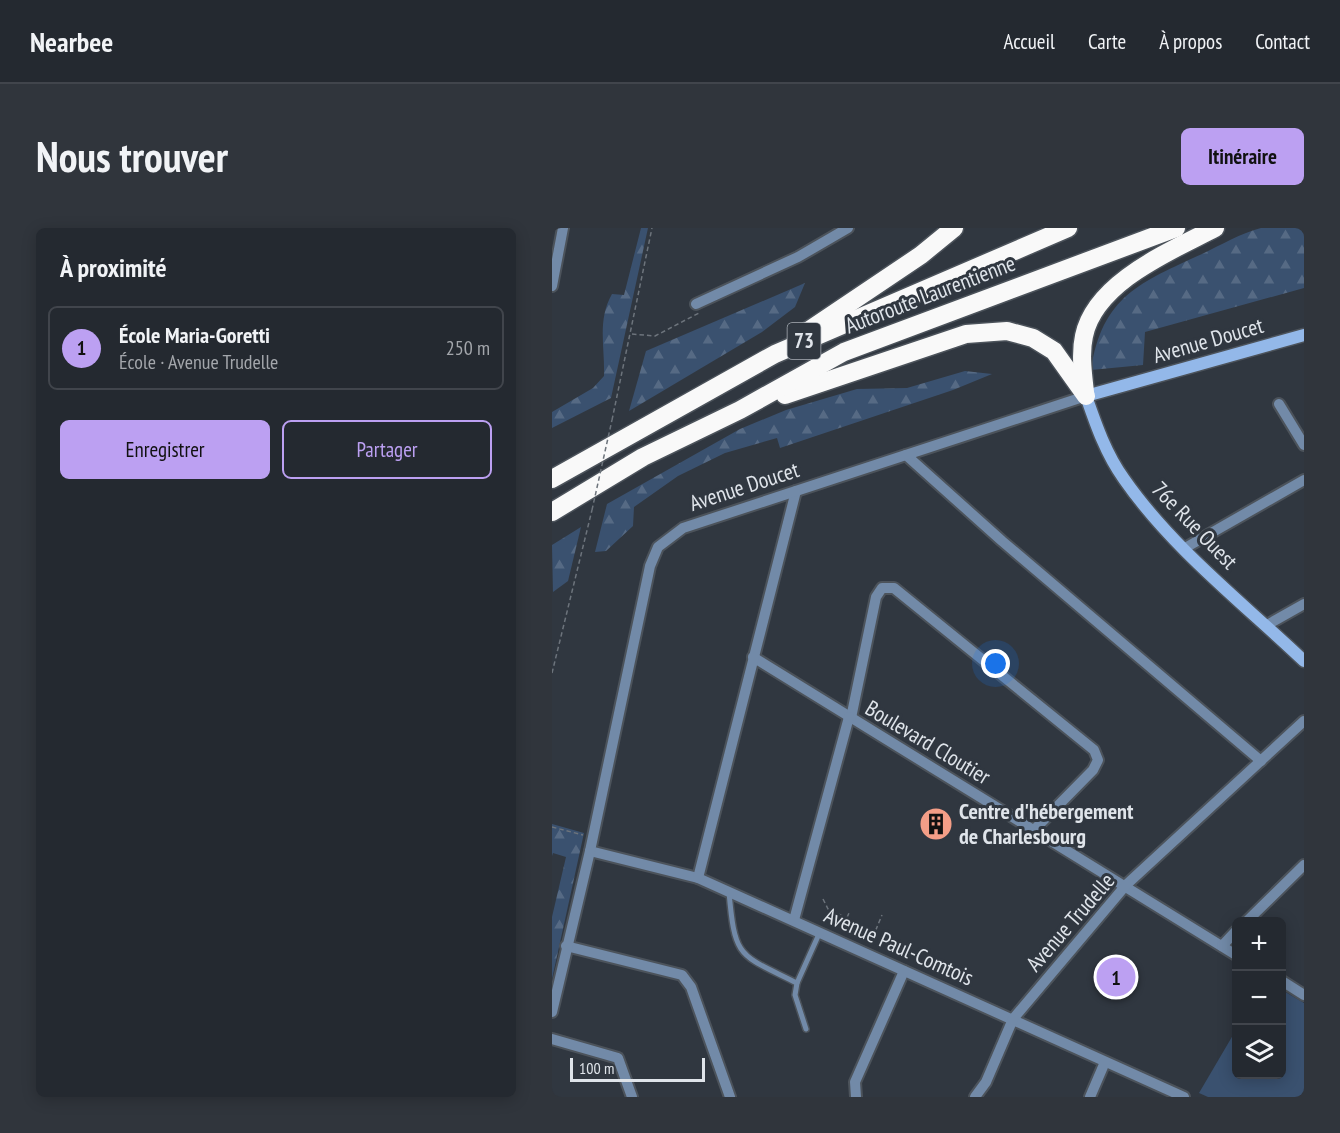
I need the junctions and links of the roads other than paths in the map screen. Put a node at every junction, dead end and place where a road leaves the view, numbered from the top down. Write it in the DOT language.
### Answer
graph roads {
  1 [pos="563,228"];
  2 [pos="848,228"];
  3 [pos="954,228"];
  4 [pos="1068,228"];
  5 [pos="1176,228"];
  6 [pos="1215,228"];
  7 [pos="552,286"];
  8 [pos="696,304"];
  9 [pos="1304,335"];
  10 [pos="775,354"];
  11 [pos="1086,396"];
  12 [pos="1279,404"];
  13 [pos="740,410"];
  14 [pos="1304,445"];
  15 [pos="906,455"];
  16 [pos="552,479"];
  17 [pos="1304,480"];
  18 [pos="796,491"];
  19 [pos="552,512"];
  20 [pos="1185,549"];
  21 [pos="1304,603"];
  22 [pos="1267,625"];
  23 [pos="753,657"];
  24 [pos="1304,661"];
  25 [pos="850,717"];
  26 [pos="1304,722"];
  27 [pos="1261,761"];
  28 [pos="1035,830"];
  29 [pos="590,851"];
  30 [pos="1304,865"];
  31 [pos="698,878"];
  32 [pos="1126,885"];
  33 [pos="729,892"];
  34 [pos="1250,917"];
  35 [pos="794,920"];
  36 [pos="820,932"];
  37 [pos="1232,935"];
  38 [pos="566,946"];
  39 [pos="1221,946"];
  40 [pos="1232,953"];
  41 [pos="904,971"];
  42 [pos="797,983"];
  43 [pos="1286,984"];
  44 [pos="1304,995"];
  45 [pos="552,1012"];
  46 [pos="1013,1019"];
  47 [pos="806,1029"];
  48 [pos="552,1039"];
  49 [pos="1105,1062"];
  50 [pos="632,1097"];
  51 [pos="730,1097"];
  52 [pos="856,1097"];
  53 [pos="975,1097"];
  54 [pos="1089,1097"];
  55 [pos="1184,1097"];
  1 -- 7 [label="street"];
  2 -- 8 [label="street"];
  3 -- 10 [label="highway"];
  4 -- 10 [label="highway, Autoroute Laurentienne / 73"];
  5 -- 13 [label="highway, Autoroute Laurentienne / 73"];
  6 -- 11 [label="highway"];
  9 -- 11 [label="street, Avenue Doucet"];
  10 -- 16 [label="highway, Autoroute Laurentienne / 73"];
  11 -- 13 [label="highway"];
  11 -- 15 [label="street, Avenue Doucet"];
  11 -- 20 [label="street, 76e Rue Ouest"];
  12 -- 14 [label="street"];
  13 -- 19 [label="highway, Autoroute Laurentienne / 73"];
  15 -- 18 [label="street, Avenue Doucet"];
  15 -- 27 [label="street"];
  17 -- 20 [label="street"];
  18 -- 23 [label="street"];
  18 -- 29 [label="street, Avenue Doucet"];
  20 -- 22 [label="street, 76e Rue Ouest"];
  21 -- 22 [label="street"];
  22 -- 24 [label="street, 76e Rue Ouest"];
  23 -- 25 [label="street, Boulevard Cloutier"];
  23 -- 31 [label="street"];
  25 -- 28 [label="street, Boulevard Cloutier"];
  25 -- 28 [label="street"];
  25 -- 35 [label="street"];
  26 -- 27 [label="street, Avenue Trudelle"];
  27 -- 32 [label="street, Avenue Trudelle"];
  28 -- 32 [label="street, Boulevard Cloutier"];
  29 -- 31 [label="street, Avenue Paul-Comtois"];
  29 -- 38 [label="street, Avenue Doucet"];
  30 -- 34 [label="street"];
  31 -- 33 [label="street, Avenue Paul-Comtois"];
  32 -- 39 [label="street, Boulevard Cloutier"];
  32 -- 46 [label="street, Avenue Trudelle"];
  33 -- 35 [label="street, Avenue Paul-Comtois"];
  33 -- 42 [label="lane"];
  35 -- 36 [label="street, Avenue Paul-Comtois"];
  36 -- 41 [label="street, Avenue Paul-Comtois"];
  36 -- 42 [label="lane"];
  37 -- 39 [label="street"];
  38 -- 45 [label="street, Avenue Doucet"];
  38 -- 51 [label="street"];
  39 -- 40 [label="street, Boulevard Cloutier"];
  41 -- 46 [label="street, Avenue Paul-Comtois"];
  41 -- 52 [label="street"];
  42 -- 47 [label="lane"];
  43 -- 44 [label="street"];
  46 -- 49 [label="street, Avenue Paul-Comtois"];
  46 -- 53 [label="street, Avenue Trudelle"];
  48 -- 50 [label="street"];
  49 -- 54 [label="street"];
  49 -- 55 [label="street, Avenue Paul-Comtois"];
}
